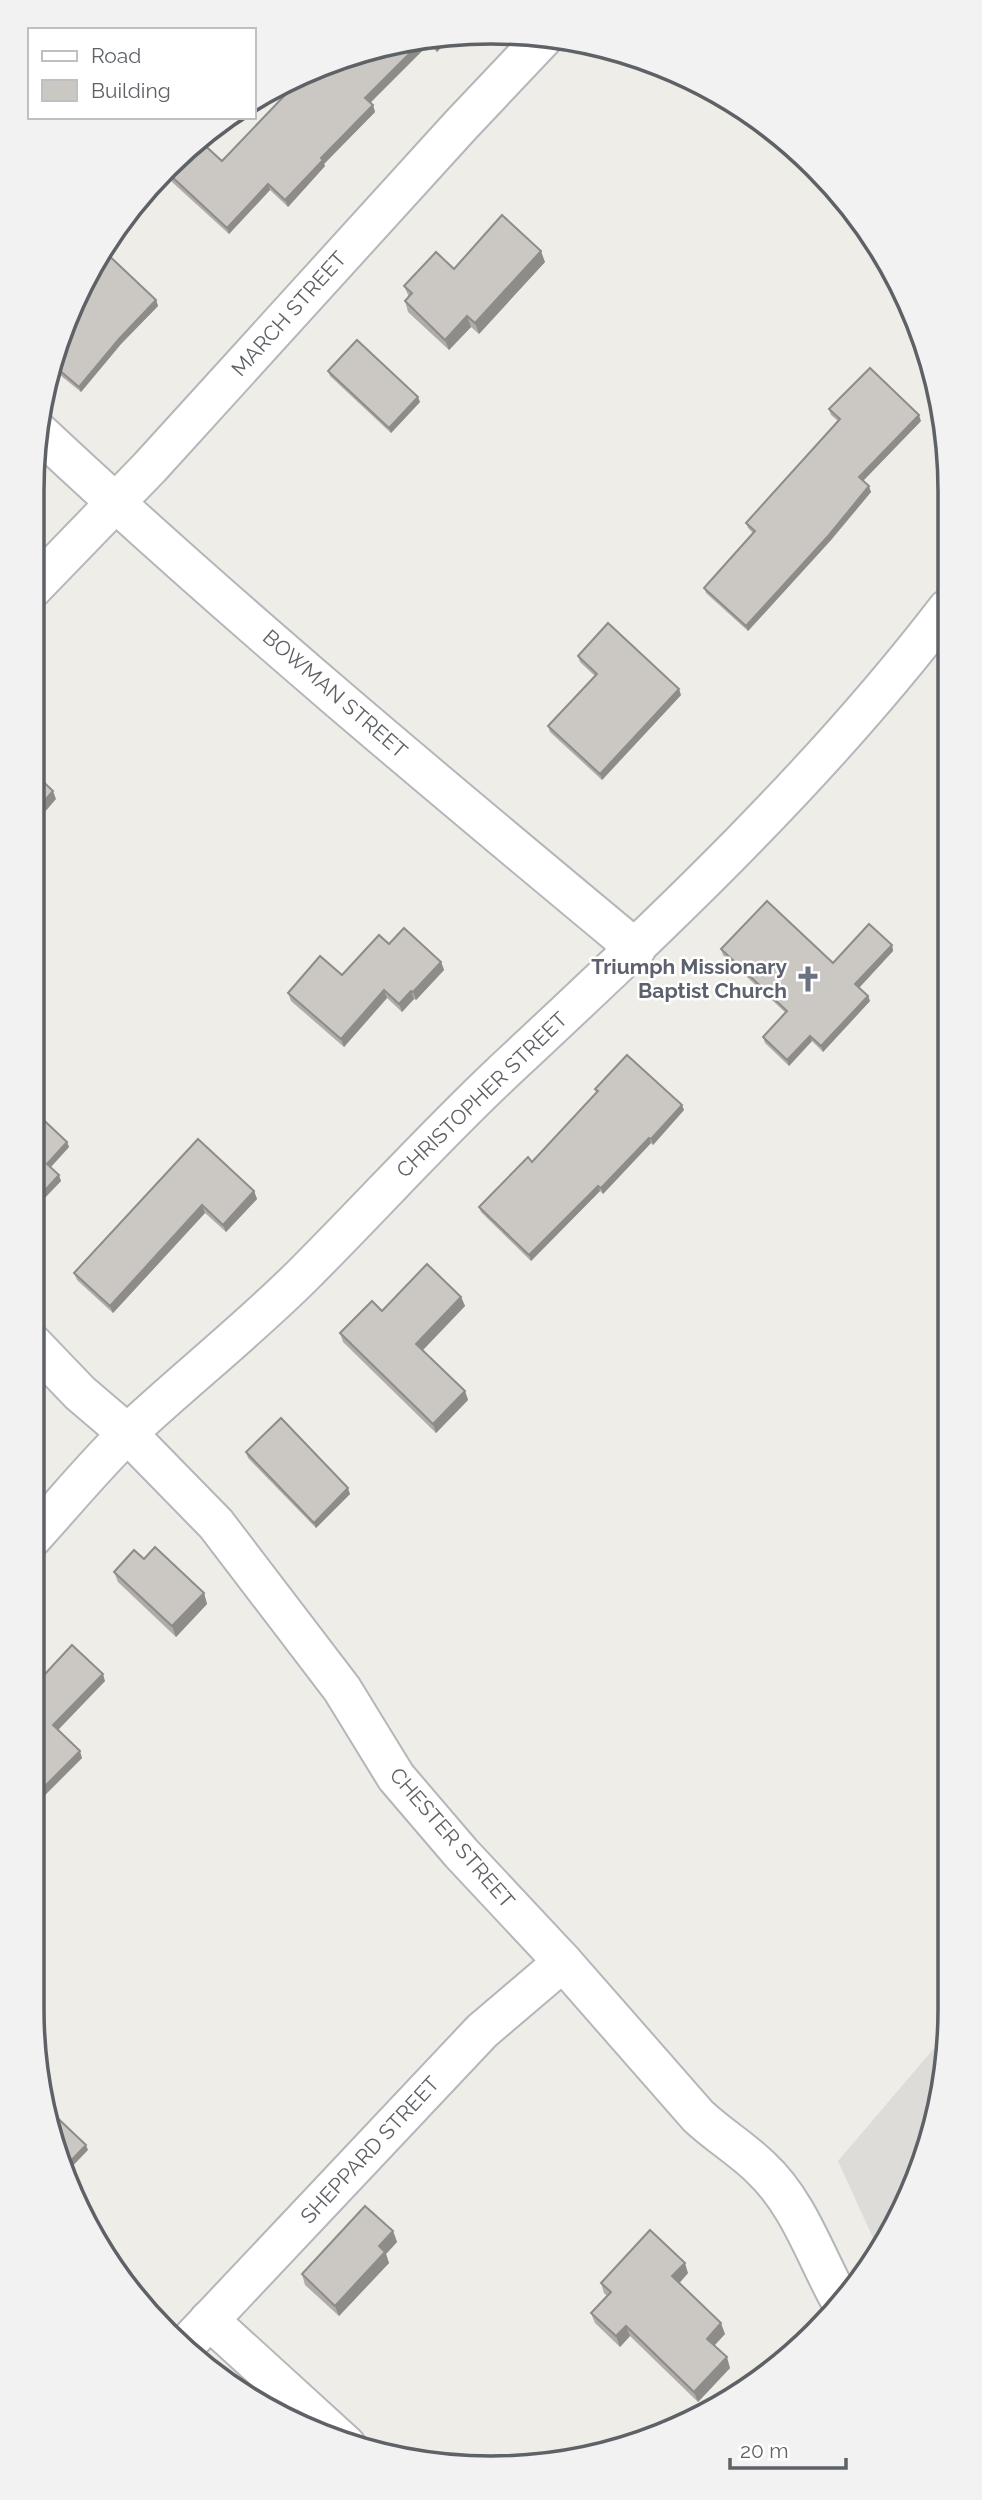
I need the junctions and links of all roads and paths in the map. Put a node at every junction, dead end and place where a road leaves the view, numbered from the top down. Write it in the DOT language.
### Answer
graph roads {
  1 [pos="535,47"];
  2 [pos="47,440"];
  3 [pos="114,502"];
  4 [pos="44,576"];
  5 [pos="938,621"];
  6 [pos="636,949"];
  7 [pos="44,1356"];
  8 [pos="128,1434"];
  9 [pos="44,1525"];
  10 [pos="563,1962"];
  11 [pos="836,2293"];
  12 [pos="198,2332"];
  13 [pos="310,2418"];
  1 -- 3 [label="street, MARCH STREET"];
  2 -- 3 [label="street, BOWMAN STREET"];
  3 -- 4 [label="street, MARCH STREET"];
  3 -- 6 [label="street, BOWMAN STREET"];
  5 -- 6 [label="street, CHRISTOPHER STREET"];
  6 -- 8 [label="street, CHRISTOPHER STREET"];
  7 -- 8 [label="street, CHESTER STREET"];
  8 -- 9 [label="street, CHRISTOPHER STREET"];
  8 -- 10 [label="street, CHESTER STREET"];
  10 -- 11 [label="street, CHESTER STREET"];
  10 -- 12 [label="street, SHEPPARD STREET"];
  12 -- 13 [label="street"];
}
